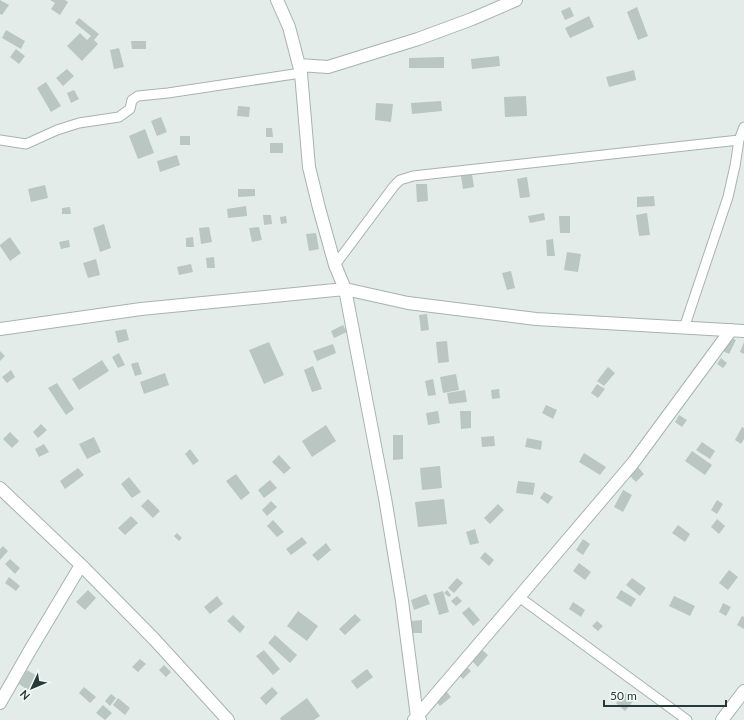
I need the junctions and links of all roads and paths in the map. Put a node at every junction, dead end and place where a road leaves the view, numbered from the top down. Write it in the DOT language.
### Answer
graph roads {
  1 [pos="277,0"];
  2 [pos="516,0"];
  3 [pos="300,69"];
  4 [pos="744,127"];
  5 [pos="0,140"];
  6 [pos="739,140"];
  7 [pos="335,265"];
  8 [pos="345,289"];
  9 [pos="684,328"];
  10 [pos="0,329"];
  11 [pos="731,330"];
  12 [pos="744,331"];
  13 [pos="0,488"];
  14 [pos="81,565"];
  15 [pos="519,598"];
  16 [pos="744,691"];
  17 [pos="0,703"];
  18 [pos="417,719"];
  19 [pos="228,720"];
  20 [pos="687,720"];
  21 [pos="722,720"];
  1 -- 3 [label="street"];
  2 -- 3 [label="street"];
  3 -- 5 [label="lane"];
  3 -- 7 [label="street"];
  4 -- 6 [label="lane"];
  6 -- 7 [label="lane"];
  6 -- 9 [label="lane"];
  7 -- 8 [label="street"];
  8 -- 9 [label="street"];
  8 -- 10 [label="street"];
  8 -- 18 [label="street"];
  9 -- 11 [label="street"];
  11 -- 12 [label="street"];
  11 -- 15 [label="street"];
  13 -- 14 [label="street"];
  14 -- 17 [label="street"];
  14 -- 19 [label="street"];
  15 -- 18 [label="street"];
  15 -- 20 [label="lane"];
  16 -- 21 [label="street"];
}
